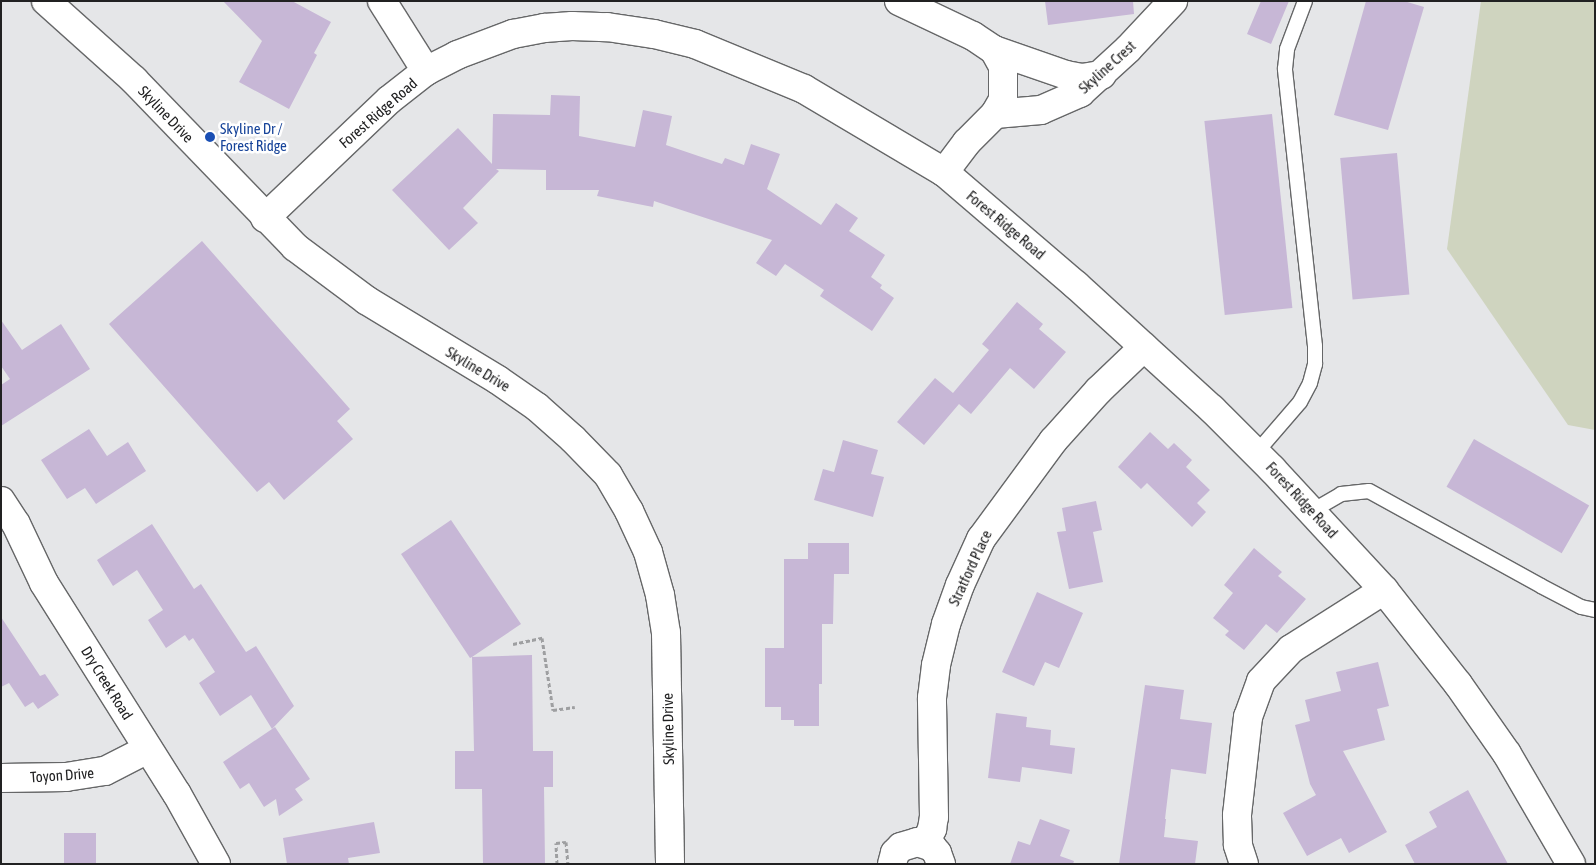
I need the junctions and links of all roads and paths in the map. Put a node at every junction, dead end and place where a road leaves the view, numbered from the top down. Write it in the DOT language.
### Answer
graph roads {
  1 [pos="46,1"];
  2 [pos="382,1"];
  3 [pos="899,1"];
  4 [pos="1173,1"];
  5 [pos="1305,1"];
  6 [pos="994,50"];
  7 [pos="426,71"];
  8 [pos="1102,75"];
  9 [pos="995,114"];
  10 [pos="944,172"];
  11 [pos="265,218"];
  12 [pos="1144,347"];
  13 [pos="1256,453"];
  14 [pos="1,501"];
  15 [pos="1312,511"];
  16 [pos="1,534"];
  17 [pos="44,583"];
  18 [pos="1384,590"];
  19 [pos="1595,610"];
  20 [pos="513,644"];
  21 [pos="575,707"];
  22 [pos="148,749"];
  23 [pos="1,778"];
  24 [pos="933,853"];
  25 [pos="216,864"];
  26 [pos="557,864"];
  27 [pos="568,864"];
  28 [pos="670,864"];
  29 [pos="892,864"];
  30 [pos="1244,864"];
  31 [pos="1571,864"];
  1 -- 11 [label="street, Skyline Drive"];
  2 -- 7 [label="street"];
  3 -- 6 [label="street"];
  4 -- 8 [label="street, Skyline Crest"];
  5 -- 13 [label="lane"];
  6 -- 8 [label="street"];
  6 -- 9 [label="street"];
  7 -- 10 [label="street, Forest Ridge Road"];
  7 -- 11 [label="street, Forest Ridge Road"];
  8 -- 9 [label="street, Skyline Crest"];
  9 -- 10 [label="street"];
  10 -- 12 [label="street, Forest Ridge Road"];
  11 -- 28 [label="street, Skyline Drive"];
  12 -- 13 [label="street, Forest Ridge Road"];
  12 -- 24 [label="street, Stratford Place"];
  13 -- 15 [label="street, Forest Ridge Road"];
  14 -- 17 [label="street, Dry Creek Road"];
  15 -- 18 [label="street, Forest Ridge Road"];
  15 -- 19 [label="lane"];
  16 -- 17 [label="street"];
  17 -- 22 [label="street, Dry Creek Road"];
  18 -- 30 [label="street"];
  18 -- 31 [label="street, Forest Ridge Road"];
  20 -- 21 [label="path"];
  22 -- 23 [label="street, Toyon Drive"];
  22 -- 25 [label="street, Dry Creek Road"];
  24 -- 29 [label="street"];
  26 -- 27 [label="path"];
}
